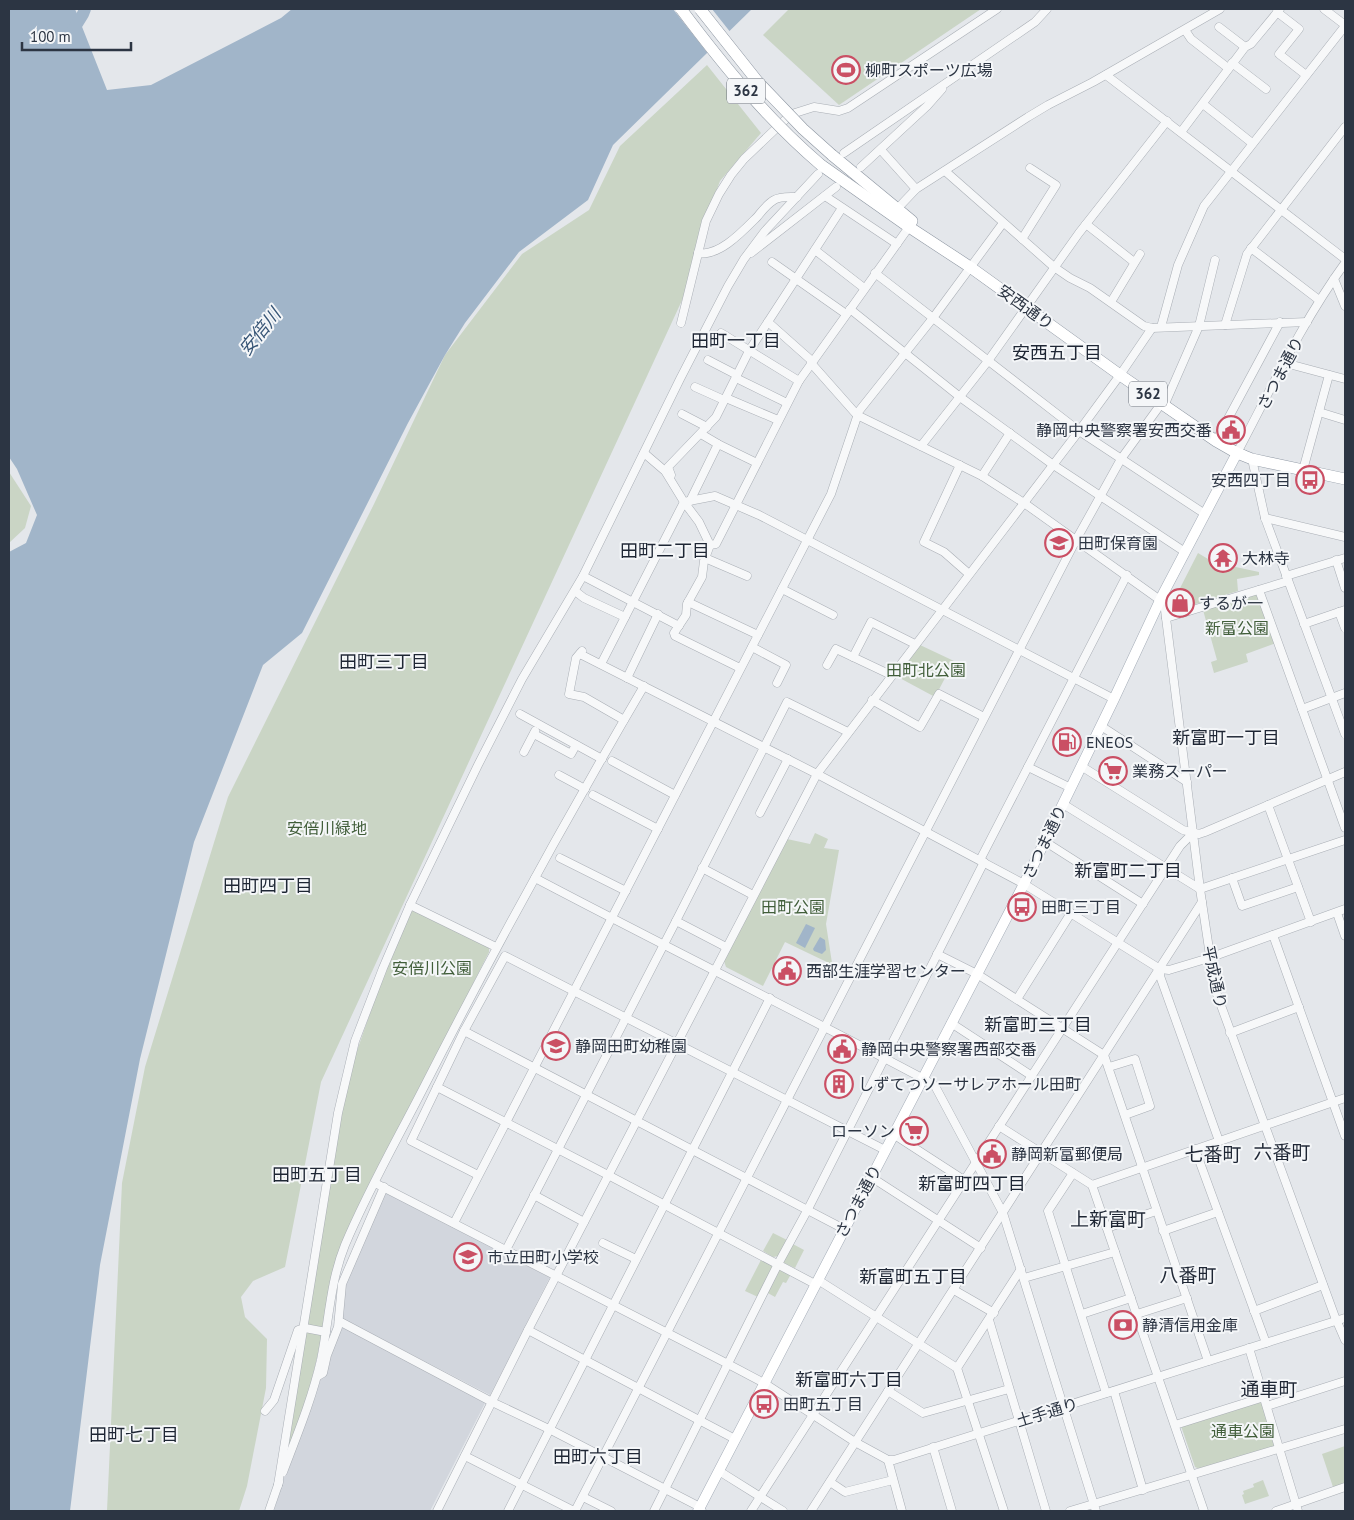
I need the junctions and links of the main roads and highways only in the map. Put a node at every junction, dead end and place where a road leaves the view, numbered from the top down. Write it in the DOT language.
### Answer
graph roads {
  1 [pos="681,9"];
  2 [pos="700,9"];
  3 [pos="970,267"];
  4 [pos="1237,453"];
  5 [pos="1345,479"];
  6 [pos="700,1510"];
  1 -- 3 [label="highway, 安西通り / 362, bridge"];
  2 -- 3 [label="highway, 安西通り / 362, bridge"];
  3 -- 4 [label="highway, 安西通り / 362"];
  4 -- 5 [label="main road"];
  4 -- 6 [label="main road, さつま通り"];
}
